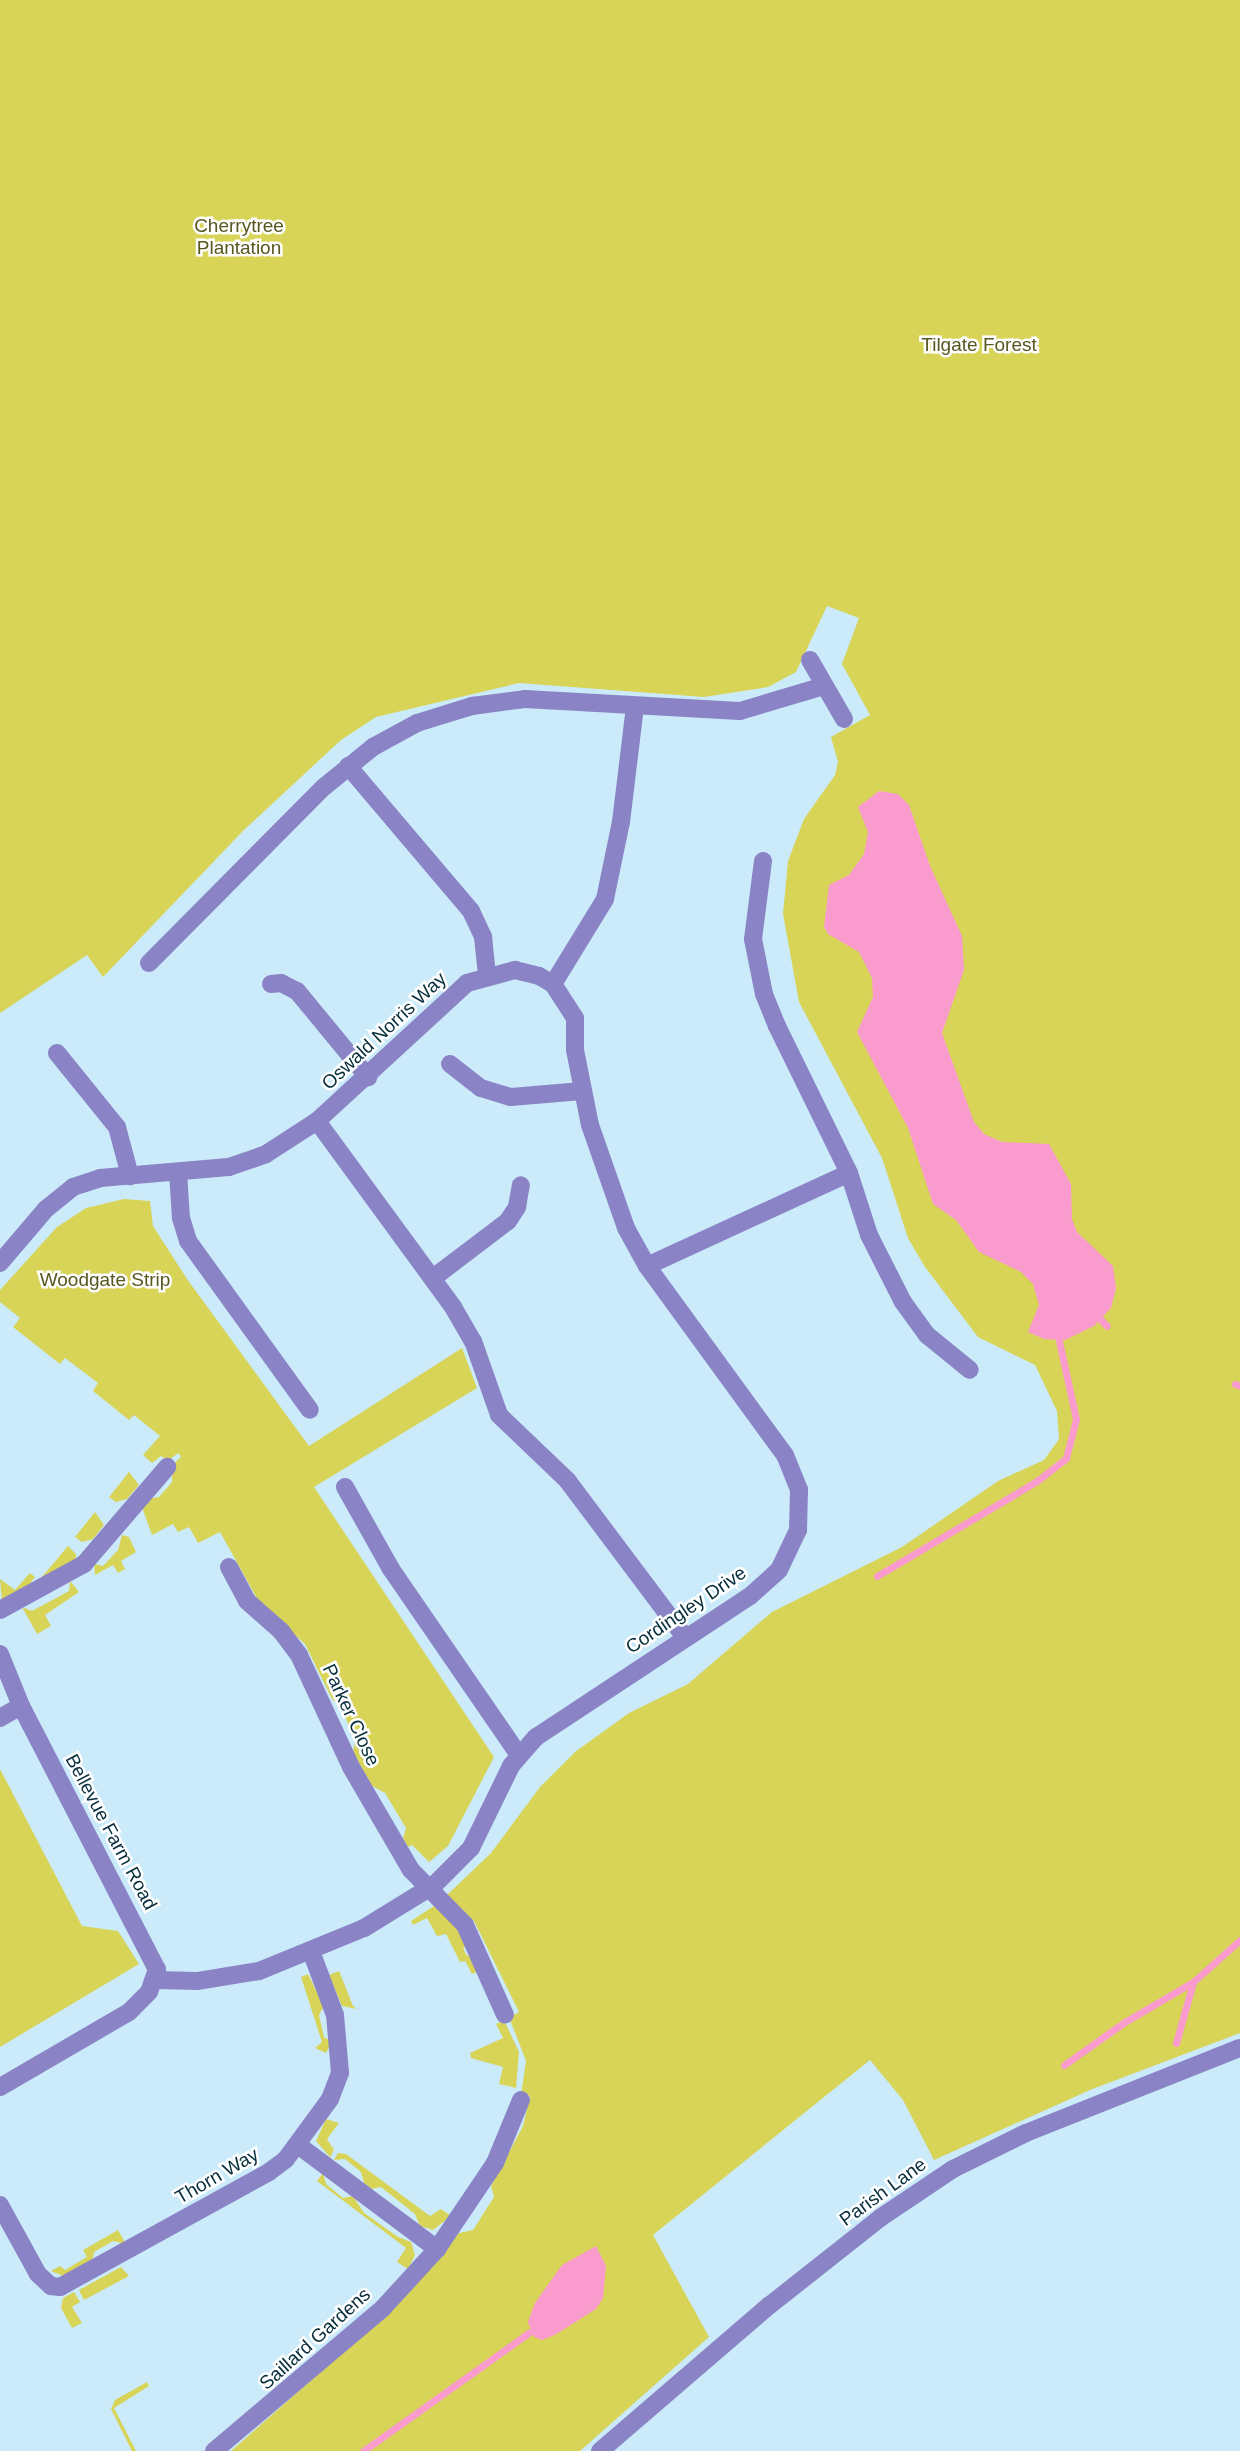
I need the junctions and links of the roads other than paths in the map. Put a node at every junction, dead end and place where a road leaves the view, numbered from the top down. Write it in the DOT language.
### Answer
graph roads {
  1 [pos="810,660"];
  2 [pos="824,685"];
  3 [pos="635,706"];
  4 [pos="844,719"];
  5 [pos="348,766"];
  6 [pos="763,860"];
  7 [pos="149,963"];
  8 [pos="487,975"];
  9 [pos="271,984"];
  10 [pos="554,985"];
  11 [pos="57,1053"];
  12 [pos="450,1064"];
  13 [pos="368,1077"];
  14 [pos="582,1091"];
  15 [pos="317,1121"];
  16 [pos="178,1172"];
  17 [pos="849,1172"];
  18 [pos="130,1175"];
  19 [pos="521,1185"];
  20 [pos="4,1250"];
  21 [pos="644,1260"];
  22 [pos="433,1278"];
  23 [pos="970,1370"];
  24 [pos="310,1410"];
  25 [pos="167,1467"];
  26 [pos="345,1486"];
  27 [pos="229,1567"];
  28 [pos="0,1610"];
  29 [pos="685,1637"];
  30 [pos="0,1654"];
  31 [pos="21,1706"];
  32 [pos="0,1718"];
  33 [pos="519,1755"];
  34 [pos="427,1890"];
  35 [pos="311,1951"];
  36 [pos="155,1980"];
  37 [pos="505,2015"];
  38 [pos="1240,2048"];
  39 [pos="0,2087"];
  40 [pos="521,2100"];
  41 [pos="298,2145"];
  42 [pos="0,2204"];
  43 [pos="437,2249"];
  44 [pos="214,2451"];
  45 [pos="600,2451"];
  1 -- 2 [label="street"];
  2 -- 3 [label="street"];
  2 -- 4 [label="street"];
  3 -- 5 [label="street"];
  3 -- 10 [label="street"];
  5 -- 7 [label="street"];
  5 -- 8 [label="street"];
  6 -- 17 [label="street"];
  8 -- 10 [label="street, Oswald Norris Way"];
  8 -- 13 [label="street, Oswald Norris Way"];
  9 -- 13 [label="street"];
  10 -- 14 [label="street"];
  11 -- 18 [label="street"];
  12 -- 14 [label="street"];
  13 -- 15 [label="street, Oswald Norris Way"];
  14 -- 21 [label="street"];
  15 -- 16 [label="street, Oswald Norris Way"];
  15 -- 22 [label="street"];
  16 -- 18 [label="street, Oswald Norris Way"];
  16 -- 24 [label="street"];
  17 -- 21 [label="street"];
  17 -- 23 [label="street"];
  18 -- 20 [label="street, Oswald Norris Way"];
  19 -- 22 [label="street"];
  21 -- 29 [label="street, Cordingley Drive"];
  22 -- 29 [label="street"];
  25 -- 28 [label="street"];
  26 -- 33 [label="street"];
  27 -- 34 [label="street, Parker Close"];
  29 -- 33 [label="street, Cordingley Drive"];
  30 -- 31 [label="street, Bellevue Farm Road"];
  31 -- 32 [label="street"];
  31 -- 36 [label="street, Bellevue Farm Road"];
  33 -- 34 [label="street, Cordingley Drive"];
  34 -- 35 [label="street, Cordingley Drive"];
  34 -- 37 [label="street"];
  35 -- 36 [label="street, Cordingley Drive"];
  35 -- 41 [label="street, Thorn Way"];
  36 -- 39 [label="street"];
  38 -- 45 [label="street, Parish Lane"];
  40 -- 43 [label="street, Saillard Gardens"];
  41 -- 42 [label="street, Thorn Way"];
  41 -- 43 [label="street"];
  43 -- 44 [label="street, Saillard Gardens"];
}
